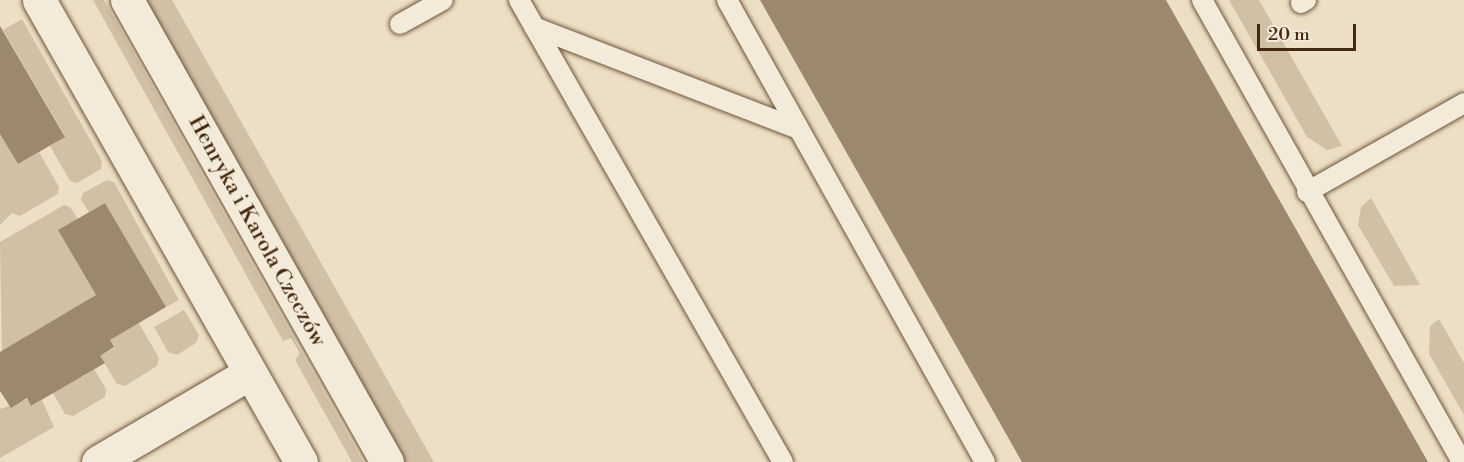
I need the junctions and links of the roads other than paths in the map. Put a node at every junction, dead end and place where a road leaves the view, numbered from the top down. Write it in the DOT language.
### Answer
graph roads {
  1 [pos="39,0"];
  2 [pos="127,0"];
  3 [pos="442,0"];
  4 [pos="519,0"];
  5 [pos="727,0"];
  6 [pos="1202,0"];
  7 [pos="400,24"];
  8 [pos="534,27"];
  9 [pos="1464,103"];
  10 [pos="799,129"];
  11 [pos="1307,192"];
  12 [pos="250,373"];
  13 [pos="98,462"];
  14 [pos="301,462"];
  15 [pos="387,462"];
  16 [pos="783,462"];
  17 [pos="985,462"];
  18 [pos="1462,462"];
  1 -- 12 [label="street"];
  2 -- 15 [label="street, Henryka i Karola Czeczów"];
  3 -- 7 [label="lane"];
  4 -- 8 [label="lane"];
  5 -- 10 [label="lane"];
  6 -- 11 [label="lane"];
  8 -- 10 [label="lane"];
  8 -- 16 [label="lane"];
  9 -- 11 [label="lane"];
  10 -- 17 [label="lane"];
  11 -- 18 [label="lane"];
  12 -- 13 [label="street"];
  12 -- 14 [label="street"];
}
